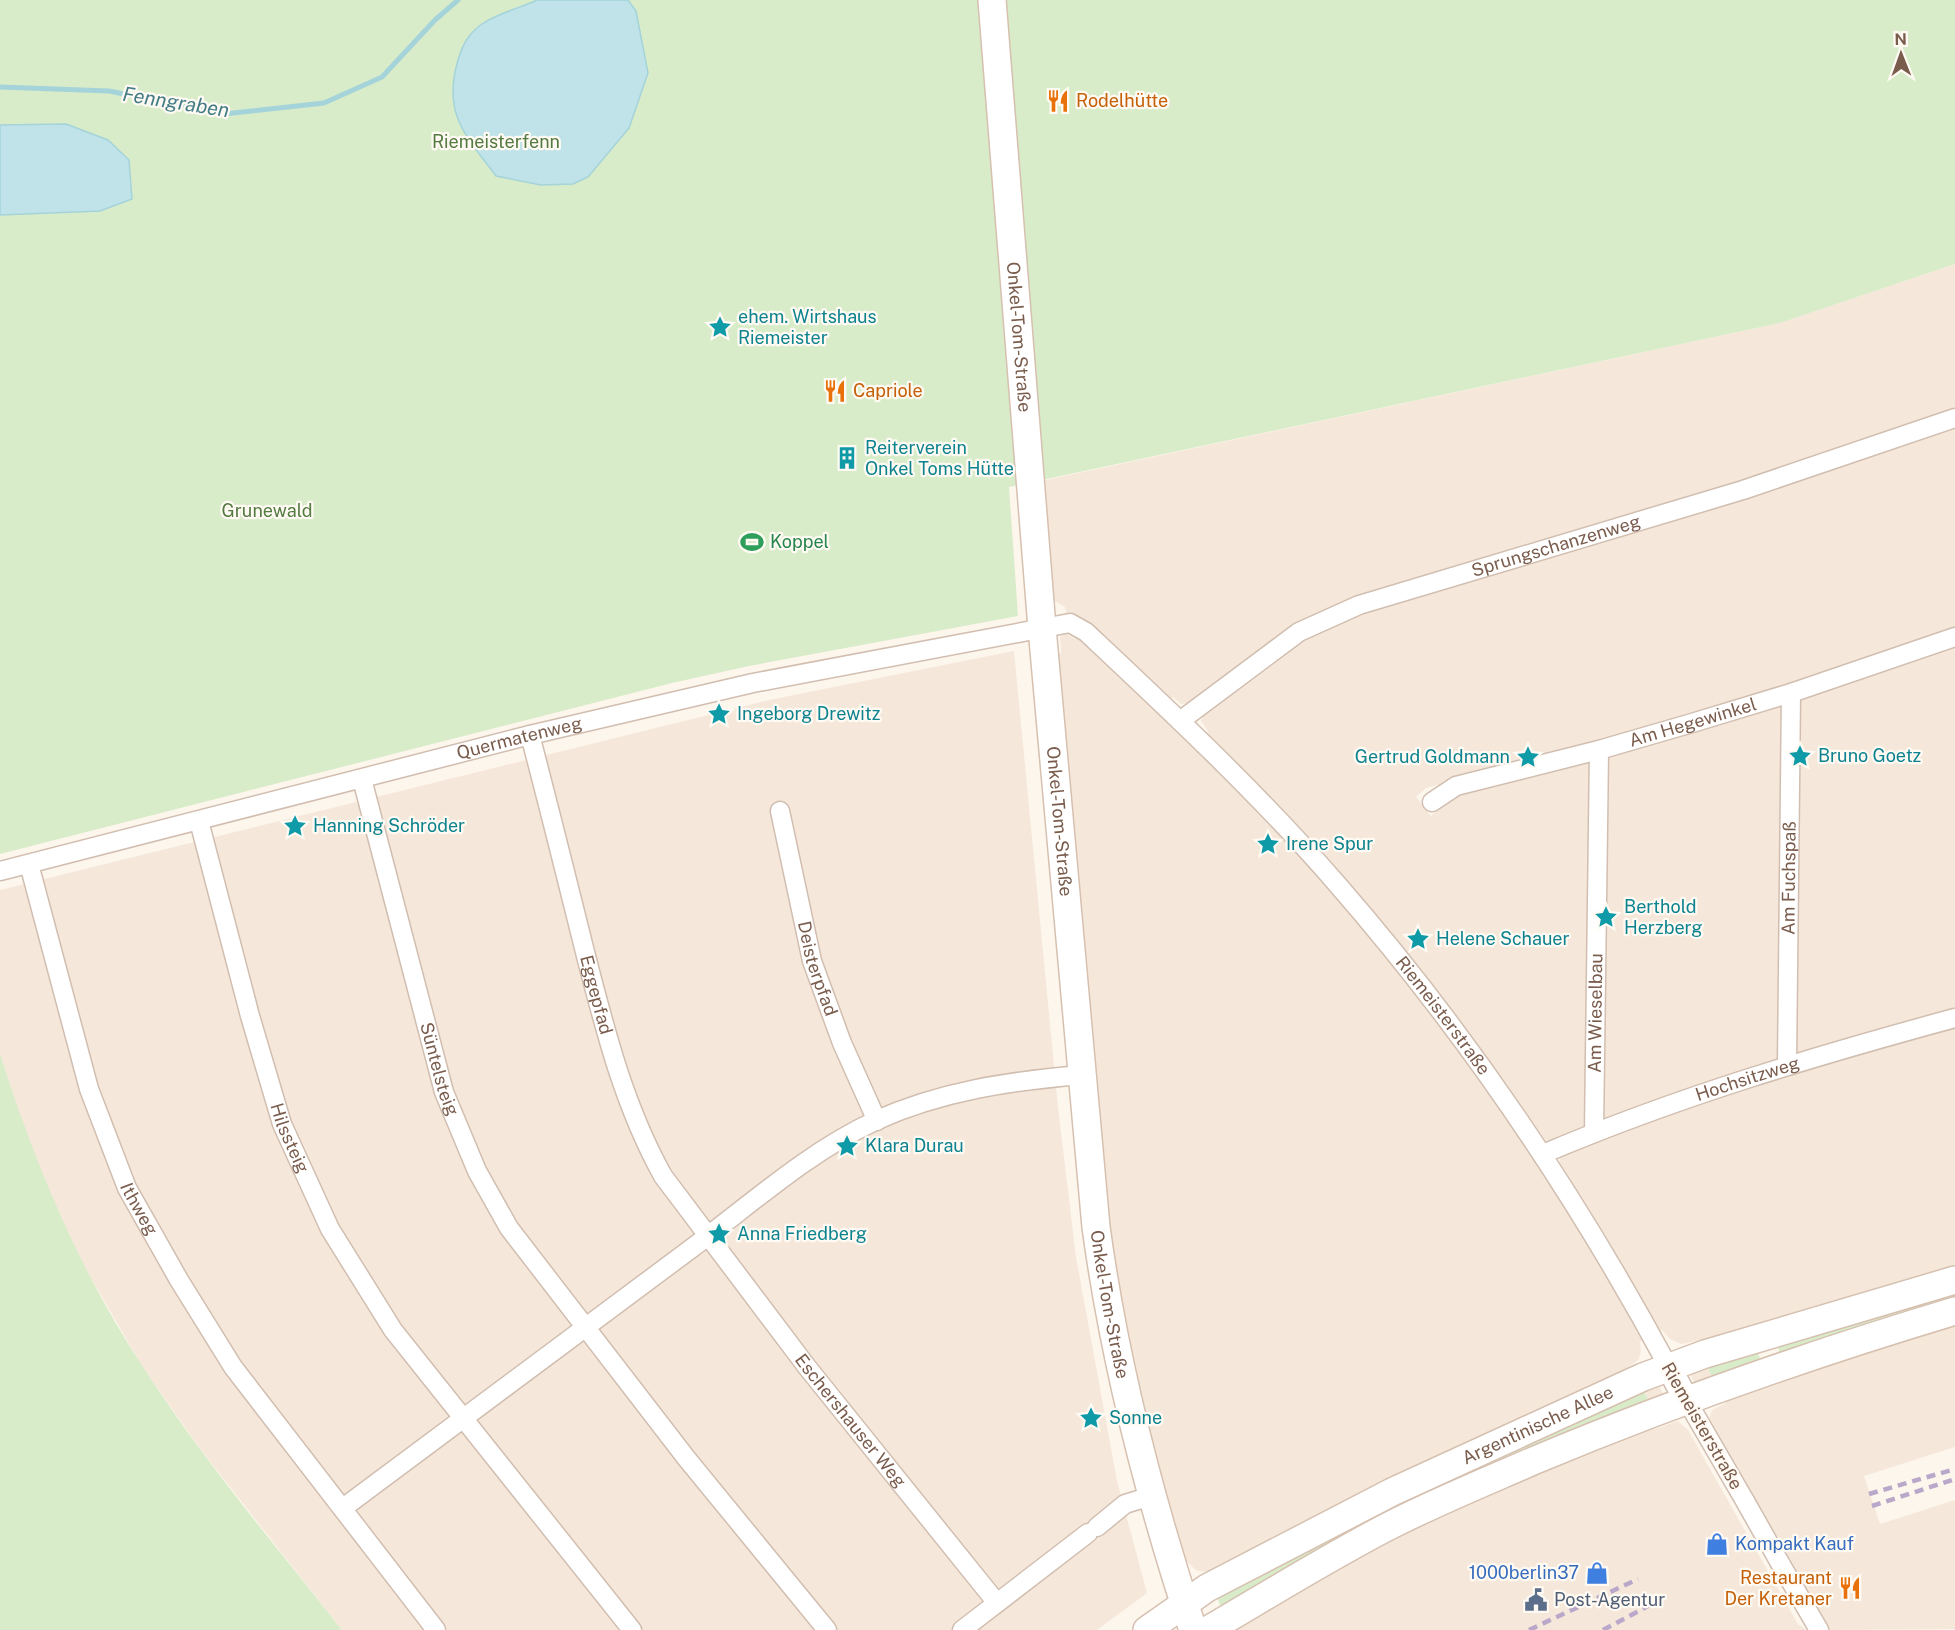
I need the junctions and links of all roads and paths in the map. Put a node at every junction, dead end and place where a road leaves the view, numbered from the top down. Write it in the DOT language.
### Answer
graph roads {
  1 [pos="992,0"];
  2 [pos="1955,418"];
  3 [pos="1042,628"];
  4 [pos="1955,637"];
  5 [pos="1791,693"];
  6 [pos="1180,721"];
  7 [pos="530,735"];
  8 [pos="1599,750"];
  9 [pos="362,779"];
  10 [pos="1432,802"];
  11 [pos="780,811"];
  12 [pos="199,821"];
  13 [pos="28,864"];
  14 [pos="0,871"];
  15 [pos="1955,1018"];
  16 [pos="1787,1064"];
  17 [pos="1082,1075"];
  18 [pos="877,1120"];
  19 [pos="1594,1133"];
  20 [pos="1544,1154"];
  21 [pos="709,1235"];
  22 [pos="1955,1280"];
  23 [pos="1955,1311"];
  24 [pos="585,1326"];
  25 [pos="1669,1368"];
  26 [pos="1687,1401"];
  27 [pos="464,1417"];
  28 [pos="1151,1496"];
  29 [pos="343,1509"];
  30 [pos="997,1602"];
  31 [pos="1184,1603"];
  32 [pos="436,1630"];
  33 [pos="632,1630"];
  34 [pos="827,1630"];
  35 [pos="962,1630"];
  36 [pos="1147,1630"];
  37 [pos="1193,1630"];
  38 [pos="1209,1630"];
  39 [pos="1819,1630"];
  1 -- 3 [label="main road, Onkel-Tom-Straße"];
  2 -- 6 [label="street, Sprungschanzenweg"];
  3 -- 6 [label="street, Riemeisterstraße"];
  3 -- 7 [label="street, Quermatenweg"];
  3 -- 17 [label="main road, Onkel-Tom-Straße"];
  4 -- 5 [label="street, Am Hegewinkel"];
  5 -- 8 [label="street, Am Hegewinkel"];
  5 -- 16 [label="street, Am Fuchspaß"];
  6 -- 20 [label="street, Riemeisterstraße"];
  7 -- 9 [label="street, Quermatenweg"];
  7 -- 21 [label="street, Eggepfad"];
  8 -- 10 [label="street, Am Hegewinkel"];
  8 -- 19 [label="street, Am Wieselbau"];
  9 -- 12 [label="street, Quermatenweg"];
  9 -- 24 [label="street, Süntelsteig"];
  11 -- 18 [label="street, Deisterpfad"];
  12 -- 13 [label="street, Quermatenweg"];
  12 -- 27 [label="street, Hilssteig"];
  13 -- 14 [label="street, Quermatenweg"];
  13 -- 29 [label="street, Ithweg"];
  15 -- 16 [label="street, Hochsitzweg"];
  16 -- 19 [label="street, Hochsitzweg"];
  17 -- 18 [label="street"];
  17 -- 28 [label="main road, Onkel-Tom-Straße"];
  18 -- 21 [label="street"];
  19 -- 20 [label="street, Hochsitzweg"];
  20 -- 25 [label="street, Riemeisterstraße"];
  21 -- 24 [label="street"];
  21 -- 30 [label="street, Eschershauser Weg"];
  22 -- 25 [label="main road, Argentinische Allee"];
  23 -- 26 [label="main road, Argentinische Allee"];
  24 -- 27 [label="street"];
  24 -- 34 [label="street"];
  25 -- 26 [label="street, Riemeisterstraße"];
  25 -- 31 [label="main road, Argentinische Allee"];
  26 -- 38 [label="main road, Argentinische Allee"];
  26 -- 39 [label="street, Riemeisterstraße, bridge"];
  27 -- 29 [label="street"];
  27 -- 33 [label="street"];
  28 -- 30 [label="street"];
  28 -- 31 [label="main road, Onkel-Tom-Straße"];
  29 -- 32 [label="street"];
  30 -- 35 [label="street"];
  31 -- 36 [label="main road, Argentinische Allee"];
  31 -- 37 [label="main road, Onkel-Tom-Straße"];
}
